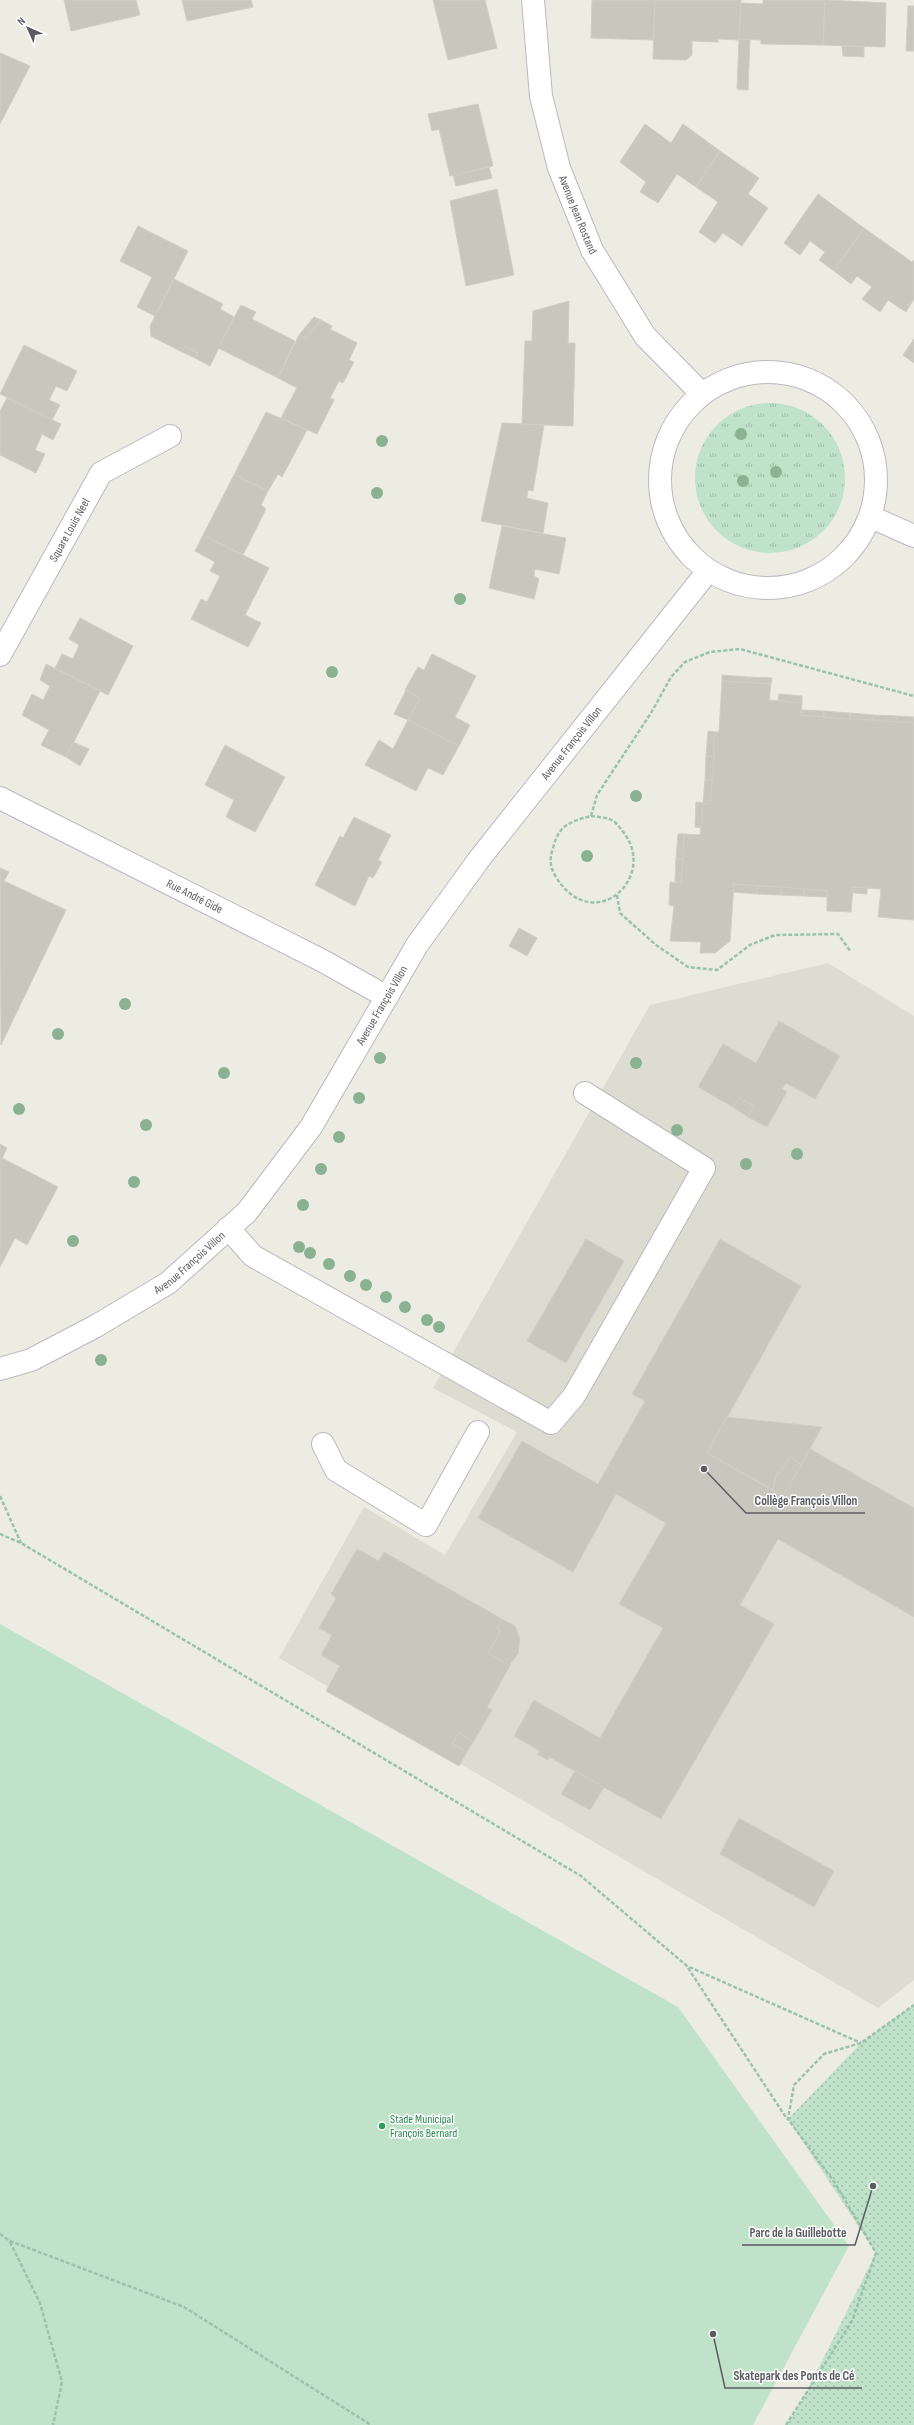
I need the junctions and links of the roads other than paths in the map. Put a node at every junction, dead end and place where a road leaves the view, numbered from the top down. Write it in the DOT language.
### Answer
graph roads {
  1 [pos="533,0"];
  2 [pos="702,394"];
  3 [pos="170,436"];
  4 [pos="872,517"];
  5 [pos="914,536"];
  6 [pos="708,571"];
  7 [pos="0,655"];
  8 [pos="0,798"];
  9 [pos="387,997"];
  10 [pos="584,1093"];
  11 [pos="228,1228"];
  12 [pos="0,1369"];
  13 [pos="478,1432"];
  14 [pos="323,1444"];
  1 -- 2 [label="street, Avenue Jean Rostand"];
  2 -- 4 [label="street"];
  2 -- 6 [label="street"];
  3 -- 7 [label="street, Square Louis Neel"];
  4 -- 5 [label="street"];
  4 -- 6 [label="street"];
  6 -- 9 [label="street, Avenue François Villon"];
  8 -- 9 [label="street, Rue André Gide"];
  9 -- 11 [label="street, Avenue François Villon"];
  10 -- 11 [label="street"];
  11 -- 12 [label="street, Avenue François Villon"];
  13 -- 14 [label="street"];
}
